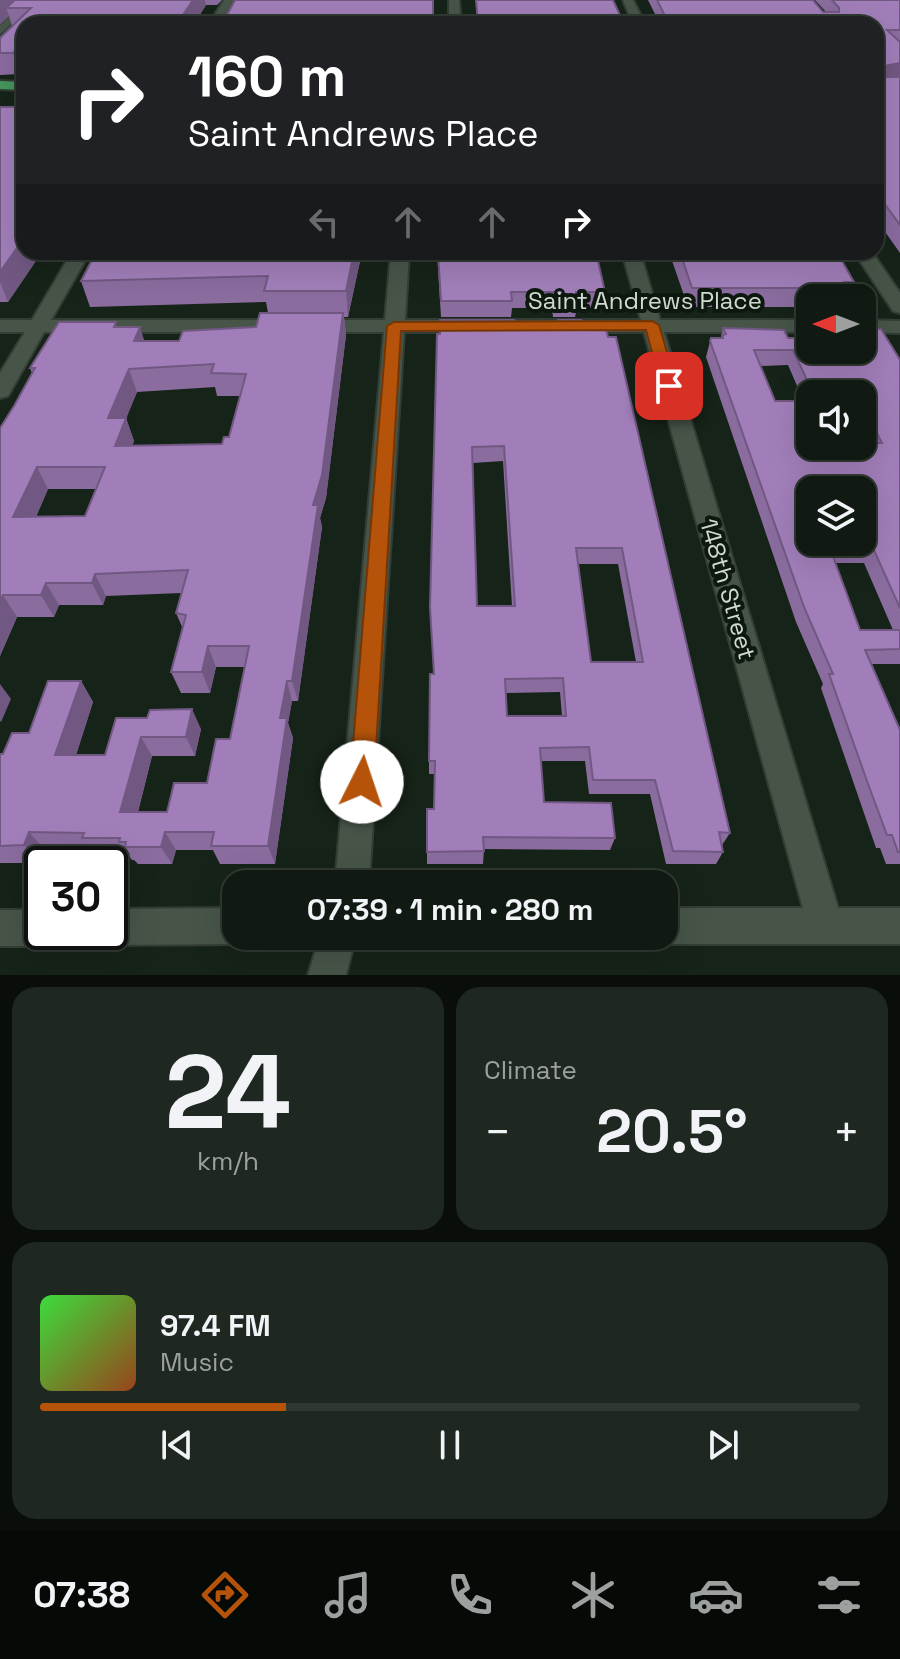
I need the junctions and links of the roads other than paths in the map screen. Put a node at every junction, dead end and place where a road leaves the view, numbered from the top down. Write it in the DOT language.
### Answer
graph roads {
  1 [pos="34,0"];
  2 [pos="16,16"];
  3 [pos="16,16"];
  4 [pos="0,31"];
  5 [pos="76,260"];
  6 [pos="399,260"];
  7 [pos="633,260"];
  8 [pos="868,260"];
  9 [pos="900,307"];
  10 [pos="652,325"];
  11 [pos="0,326"];
  12 [pos="37,326"];
  13 [pos="394,326"];
  14 [pos="796,326"];
  15 [pos="876,326"];
  16 [pos="900,327"];
  17 [pos="0,391"];
  18 [pos="353,870"];
  19 [pos="222,926"];
  20 [pos="678,926"];
  21 [pos="900,926"];
  22 [pos="128,927"];
  23 [pos="826,927"];
  24 [pos="0,928"];
  25 [pos="24,928"];
  26 [pos="334,950"];
  27 [pos="327,975"];
  1 -- 2 [label="street"];
  3 -- 4 [label="street"];
  5 -- 12 [label="street"];
  6 -- 13 [label="street"];
  7 -- 10 [label="street, 148th Street"];
  8 -- 9 [label="street"];
  10 -- 13 [label="street, Saint Andrews Place"];
  10 -- 14 [label="street, Saint Andrews Place"];
  10 -- 23 [label="street, 148th Street"];
  11 -- 12 [label="street, Saint Andrews Place"];
  12 -- 13 [label="street, Saint Andrews Place"];
  12 -- 17 [label="street"];
  13 -- 18 [label="street"];
  15 -- 16 [label="street"];
  19 -- 22 [label="street"];
  20 -- 23 [label="street"];
  21 -- 23 [label="street"];
  24 -- 25 [label="street"];
  26 -- 27 [label="street"];
}
